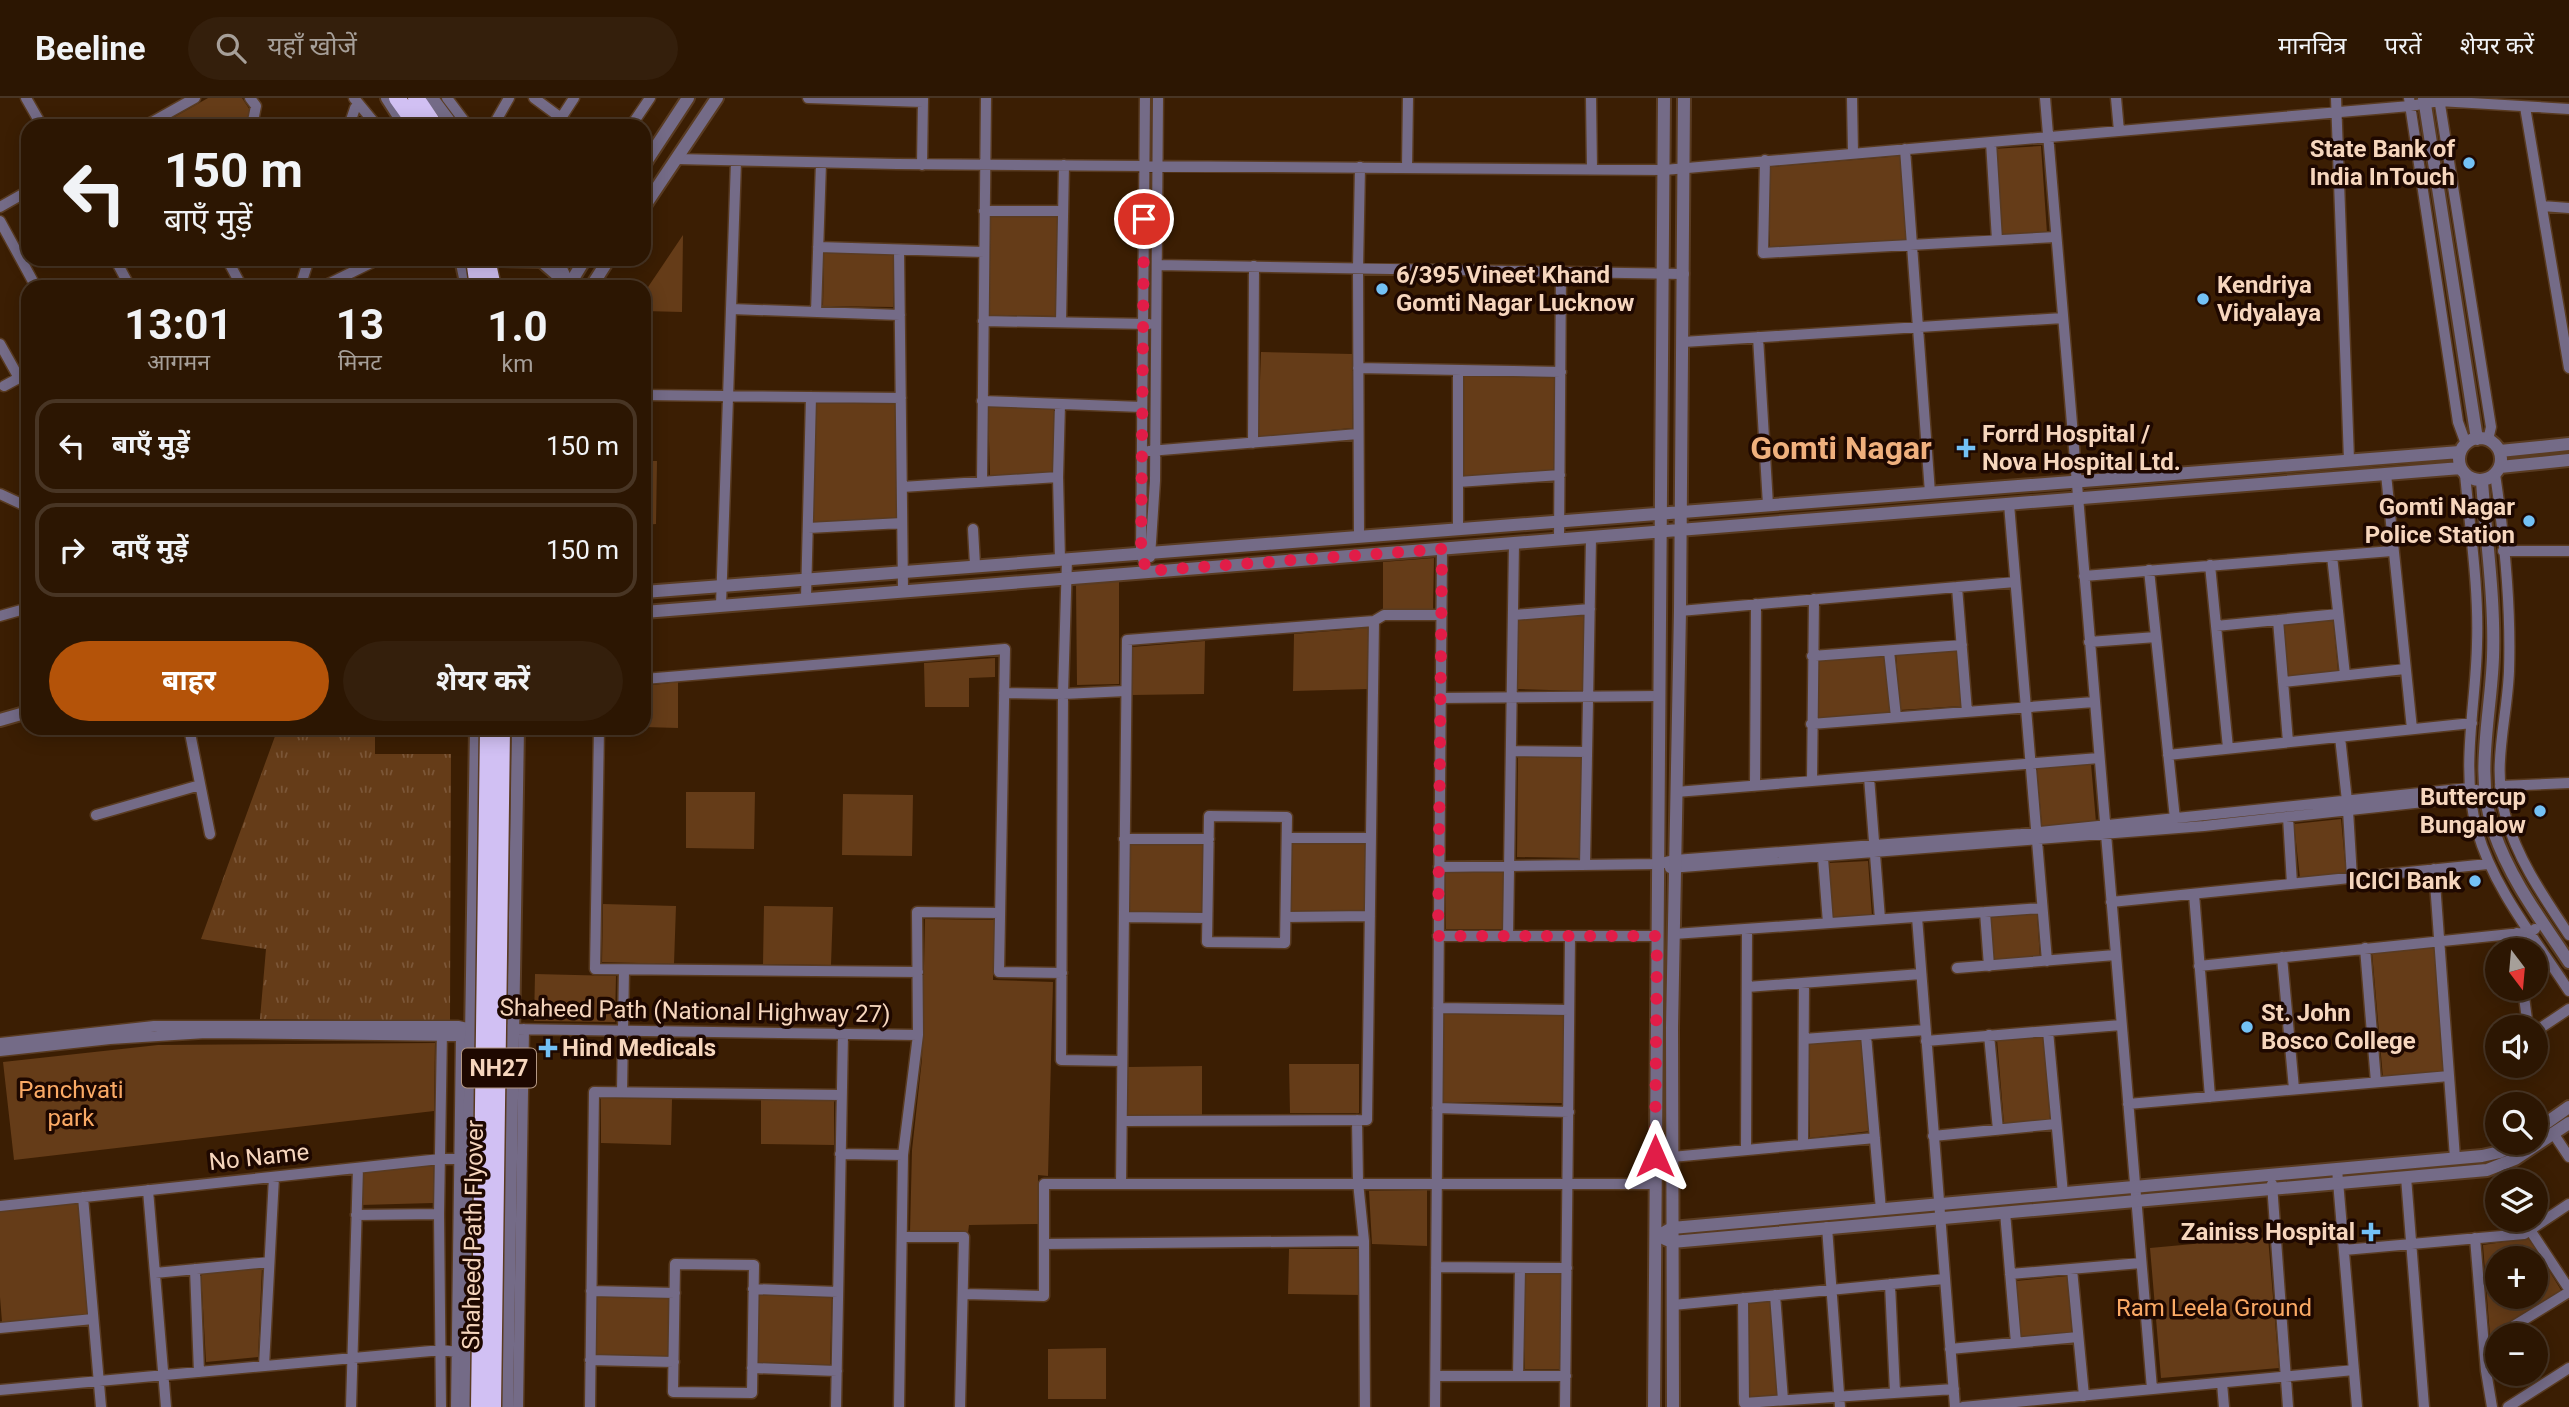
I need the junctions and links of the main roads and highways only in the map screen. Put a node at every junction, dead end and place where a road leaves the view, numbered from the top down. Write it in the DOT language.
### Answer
graph roads {
  1 [pos="397,98"];
  2 [pos="416,98"];
  3 [pos="412,119"];
  4 [pos="430,119"];
  5 [pos="488,735"];
  6 [pos="502,735"];
  7 [pos="479,1407"];
  8 [pos="493,1407"];
  1 -- 3 [label="highway"];
  2 -- 4 [label="highway"];
  5 -- 7 [label="highway, Shaheed Path Flyover / NH27, bridge"];
  6 -- 8 [label="highway, Shaheed Path Flyover / NH27, bridge"];
}
